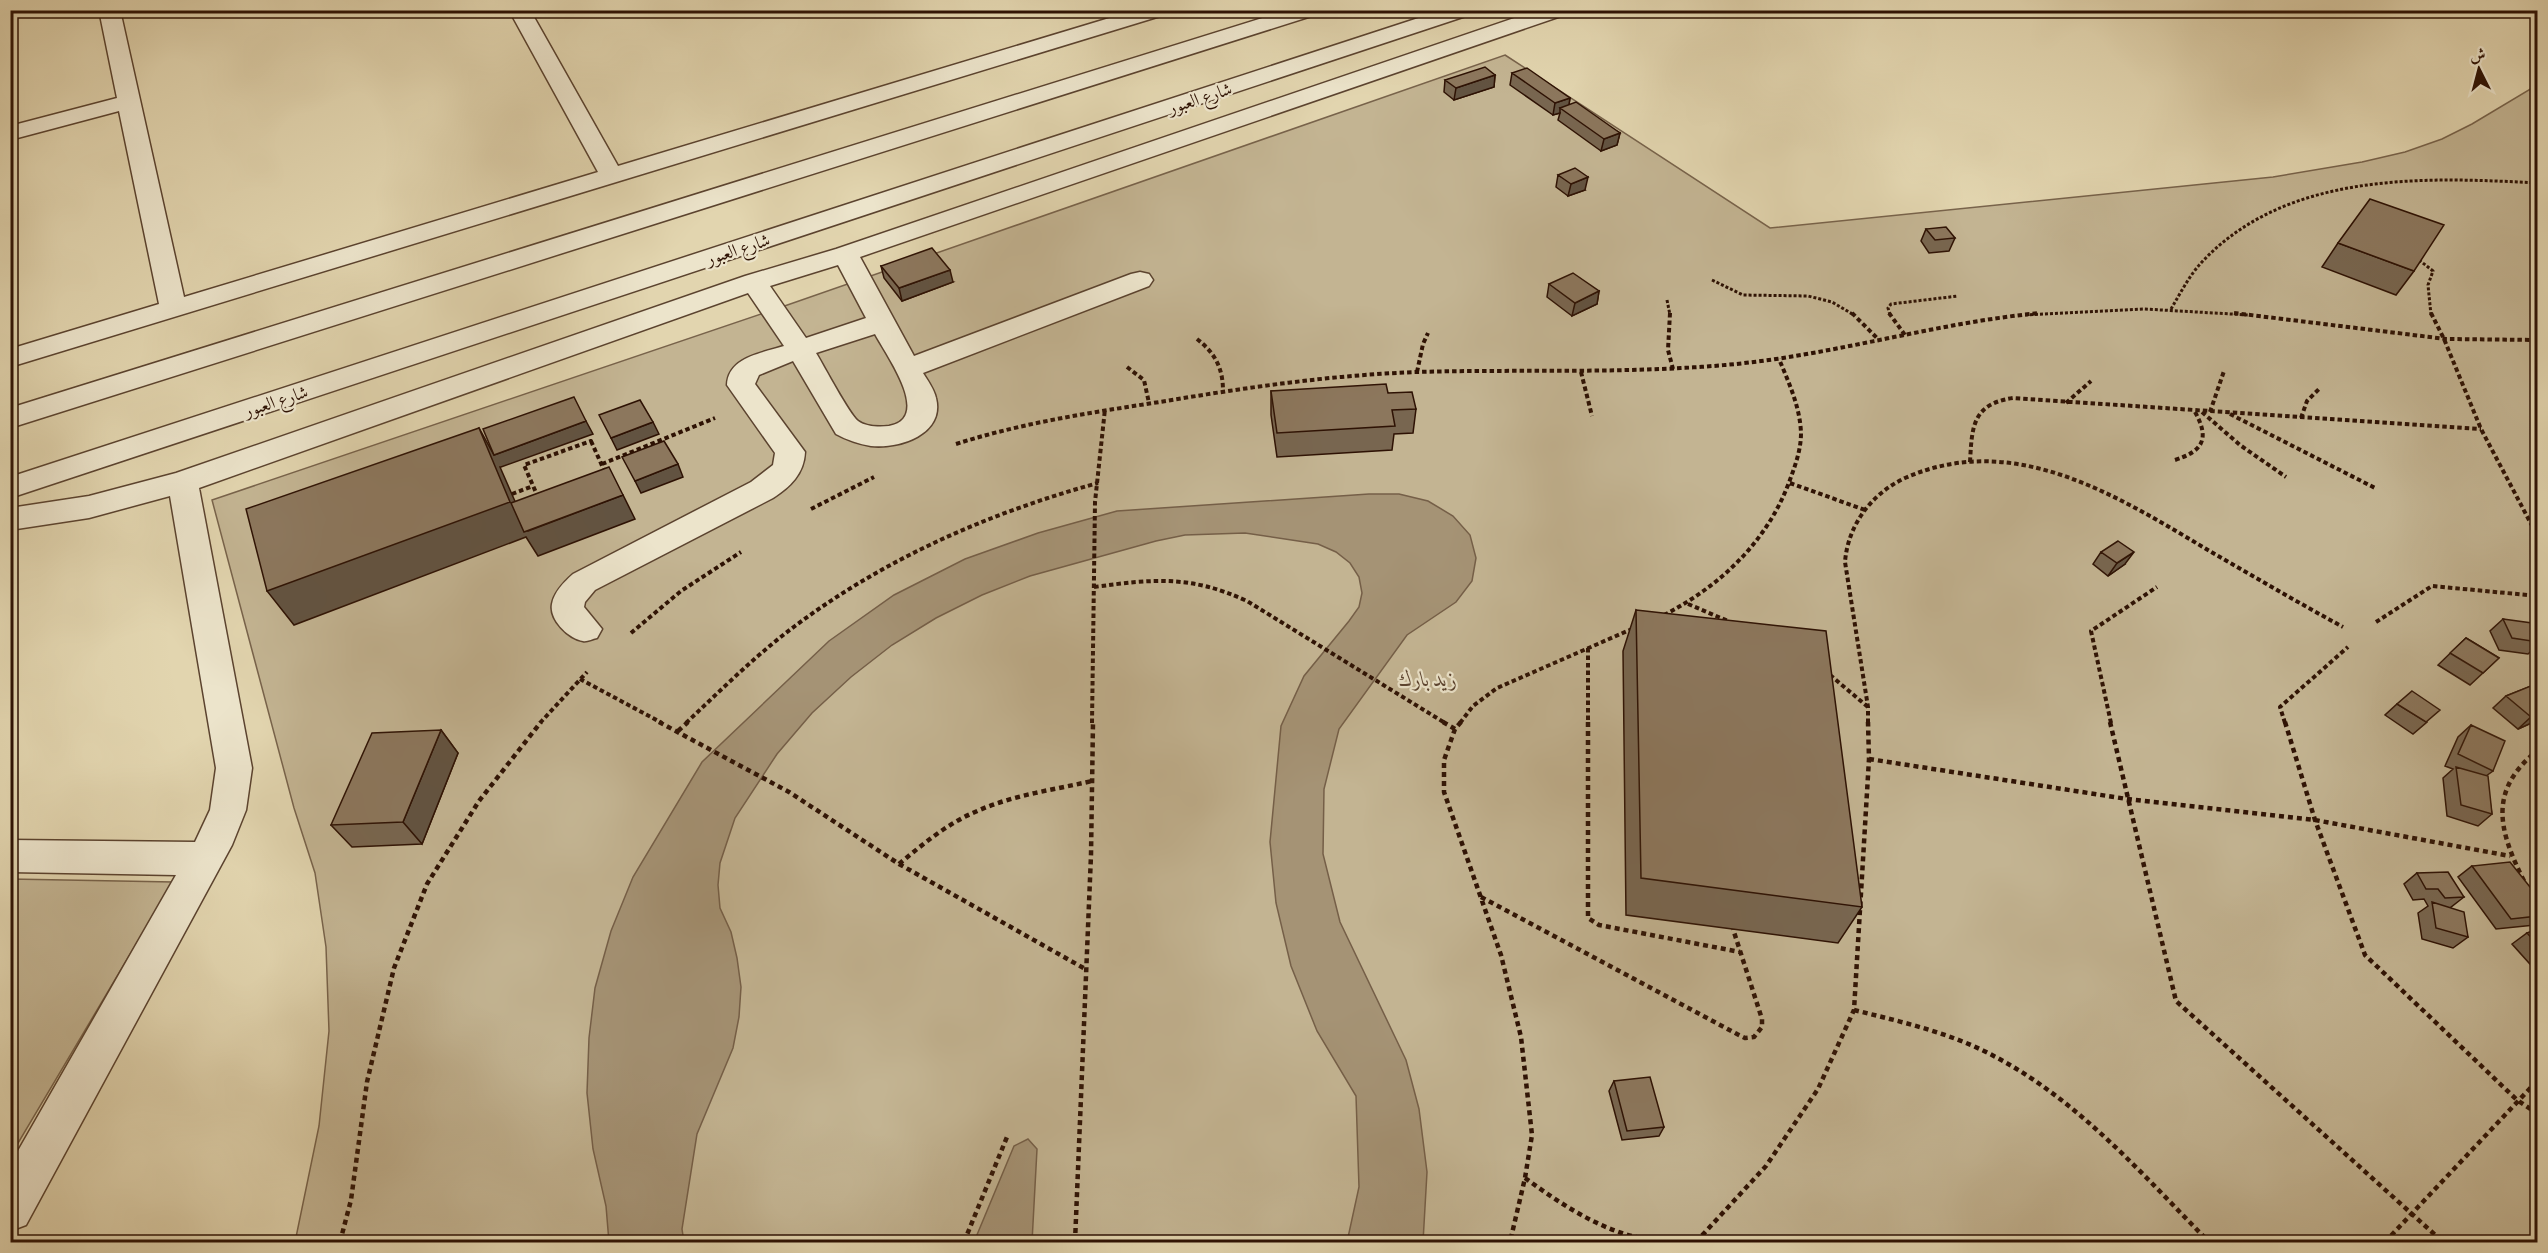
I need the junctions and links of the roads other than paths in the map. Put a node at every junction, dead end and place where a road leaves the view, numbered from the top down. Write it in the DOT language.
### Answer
graph roads {
  1 [pos="109,10"];
  2 [pos="519,10"];
  3 [pos="1161,10"];
  4 [pos="1311,10"];
  5 [pos="1465,10"];
  6 [pos="1560,10"];
  7 [pos="129,102"];
  8 [pos="10,133"];
  9 [pos="612,176"];
  10 [pos="844,254"];
  11 [pos="1140,280"];
  12 [pos="754,282"];
  13 [pos="173,309"];
  14 [pos="882,322"];
  15 [pos="800,349"];
  16 [pos="10,358"];
  17 [pos="907,369"];
  18 [pos="10,418"];
  19 [pos="183,482"];
  20 [pos="10,488"];
  21 [pos="10,519"];
  22 [pos="585,629"];
  23 [pos="10,856"];
  24 [pos="205,858"];
  25 [pos="10,1209"];
  1 -- 7 [label="street"];
  2 -- 9 [label="street"];
  3 -- 9 [label="street"];
  4 -- 18 [label="street"];
  5 -- 20 [label="street, شارع العبور"];
  6 -- 10 [label="street"];
  7 -- 8 [label="street"];
  7 -- 13 [label="street"];
  9 -- 13 [label="street"];
  10 -- 12 [label="street"];
  10 -- 14 [label="street"];
  11 -- 17 [label="street"];
  12 -- 15 [label="street"];
  12 -- 19 [label="street"];
  13 -- 16 [label="street"];
  14 -- 15 [label="street"];
  14 -- 17 [label="street"];
  15 -- 17 [label="street"];
  15 -- 22 [label="street"];
  19 -- 21 [label="street"];
  19 -- 24 [label="street"];
  23 -- 24 [label="street"];
  24 -- 25 [label="street"];
}
